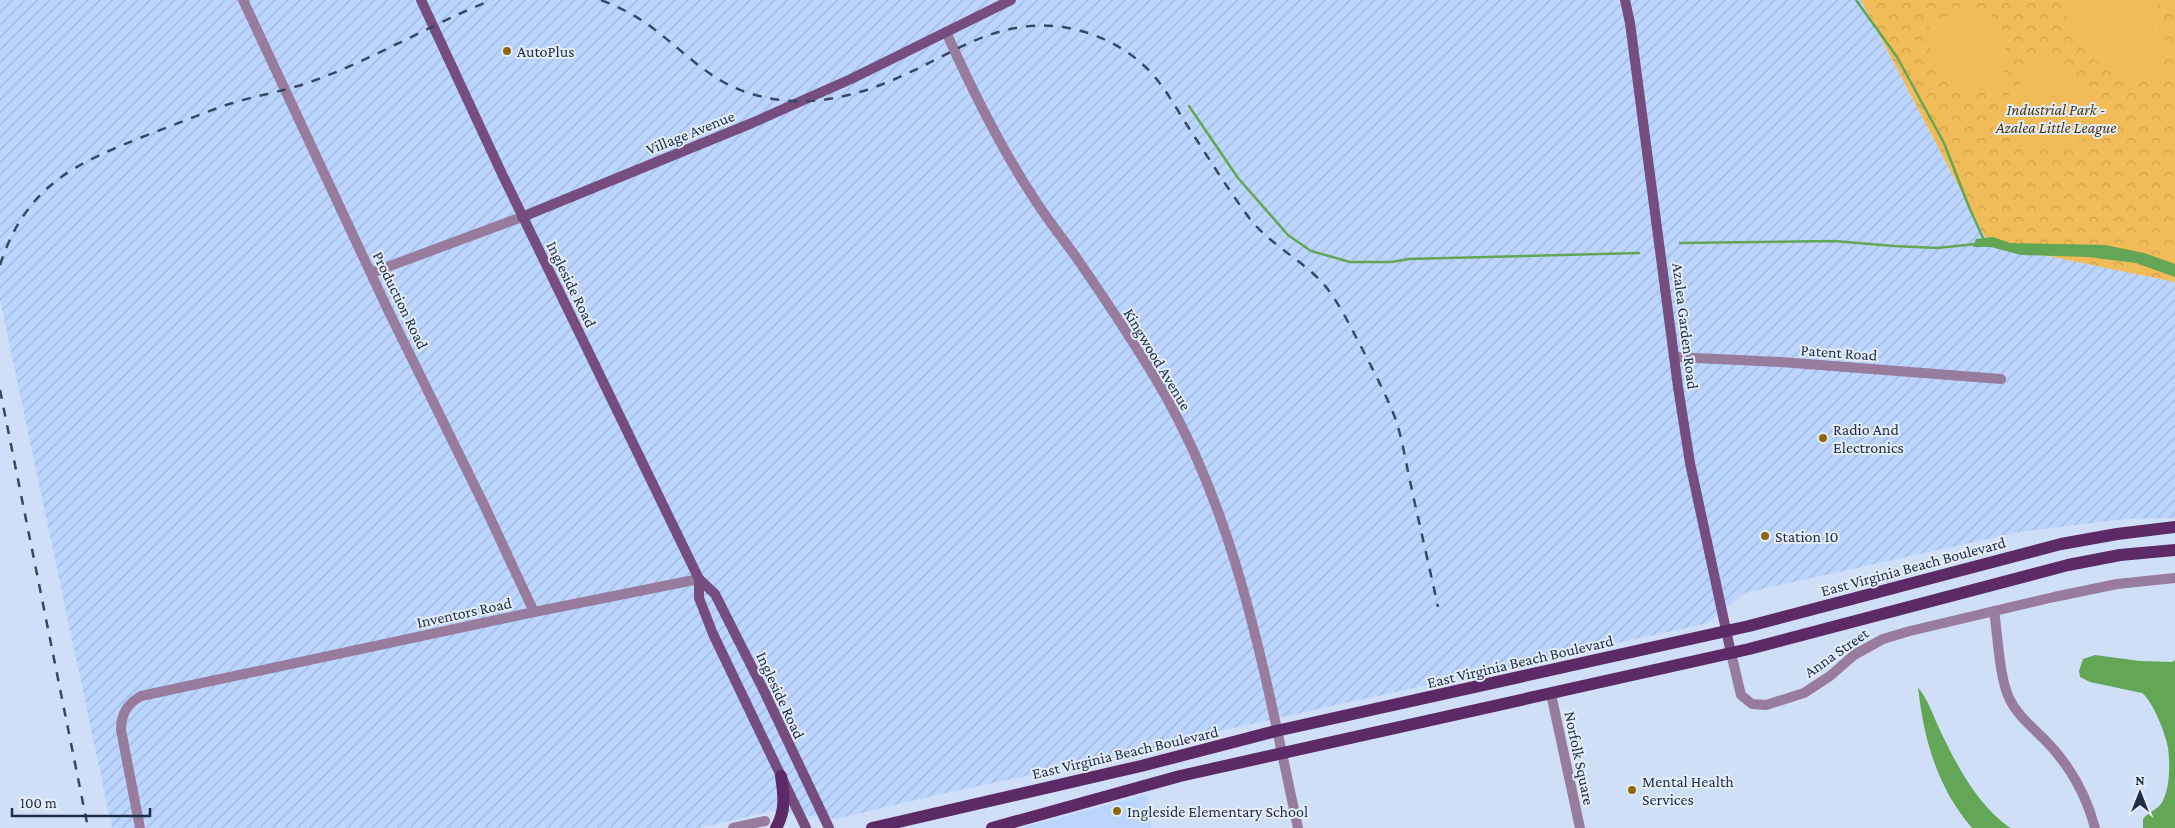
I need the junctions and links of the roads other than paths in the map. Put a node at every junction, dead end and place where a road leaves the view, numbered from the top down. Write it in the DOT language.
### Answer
graph roads {
  1 [pos="243,0"];
  2 [pos="421,0"];
  3 [pos="1011,0"];
  4 [pos="1625,0"];
  5 [pos="946,32"];
  6 [pos="522,217"];
  7 [pos="371,273"];
  8 [pos="1675,357"];
  9 [pos="2001,379"];
  10 [pos="2175,528"];
  11 [pos="2175,550"];
  12 [pos="2175,578"];
  13 [pos="699,579"];
  14 [pos="1994,611"];
  15 [pos="534,612"];
  16 [pos="1793,614"];
  17 [pos="1726,631"];
  18 [pos="1800,637"];
  19 [pos="1731,653"];
  20 [pos="1551,694"];
  21 [pos="1276,732"];
  22 [pos="1281,754"];
  23 [pos="781,776"];
  24 [pos="765,821"];
  25 [pos="140,828"];
  26 [pos="733,828"];
  27 [pos="776,828"];
  28 [pos="806,828"];
  29 [pos="829,828"];
  30 [pos="872,828"];
  31 [pos="992,828"];
  32 [pos="1298,828"];
  33 [pos="1580,828"];
  34 [pos="2095,828"];
  1 -- 7 [label="street, Production Road"];
  2 -- 6 [label="street, Ingleside Road"];
  3 -- 5 [label="street, Village Avenue"];
  4 -- 8 [label="street, Azalea Garden Road"];
  5 -- 6 [label="street, Village Avenue"];
  5 -- 21 [label="street, Kingwood Avenue"];
  6 -- 7 [label="street, Village Avenue"];
  6 -- 13 [label="street, Ingleside Road"];
  7 -- 15 [label="street, Production Road"];
  8 -- 9 [label="street, Patent Road"];
  8 -- 17 [label="street, Azalea Garden Road"];
  10 -- 16 [label="main road, East Virginia Beach Boulevard"];
  11 -- 18 [label="main road"];
  12 -- 14 [label="street, Anna Street"];
  13 -- 15 [label="street, Inventors Road"];
  13 -- 23 [label="street, Ingleside Road"];
  13 -- 29 [label="street, Ingleside Road"];
  14 -- 19 [label="street, Anna Street"];
  14 -- 34 [label="street"];
  15 -- 25 [label="street, Inventors Road"];
  16 -- 17 [label="main road, East Virginia Beach Boulevard"];
  16 -- 18 [label="main road"];
  17 -- 19 [label="street, Azalea Garden Road"];
  17 -- 21 [label="main road, East Virginia Beach Boulevard"];
  18 -- 19 [label="main road"];
  19 -- 20 [label="main road"];
  20 -- 22 [label="main road"];
  20 -- 33 [label="street, Norfolk Square"];
  21 -- 22 [label="street"];
  21 -- 30 [label="main road, East Virginia Beach Boulevard"];
  22 -- 31 [label="main road"];
  22 -- 32 [label="street"];
  23 -- 27 [label="main road"];
  23 -- 28 [label="street, Ingleside Road"];
  24 -- 26 [label="street"];
}
